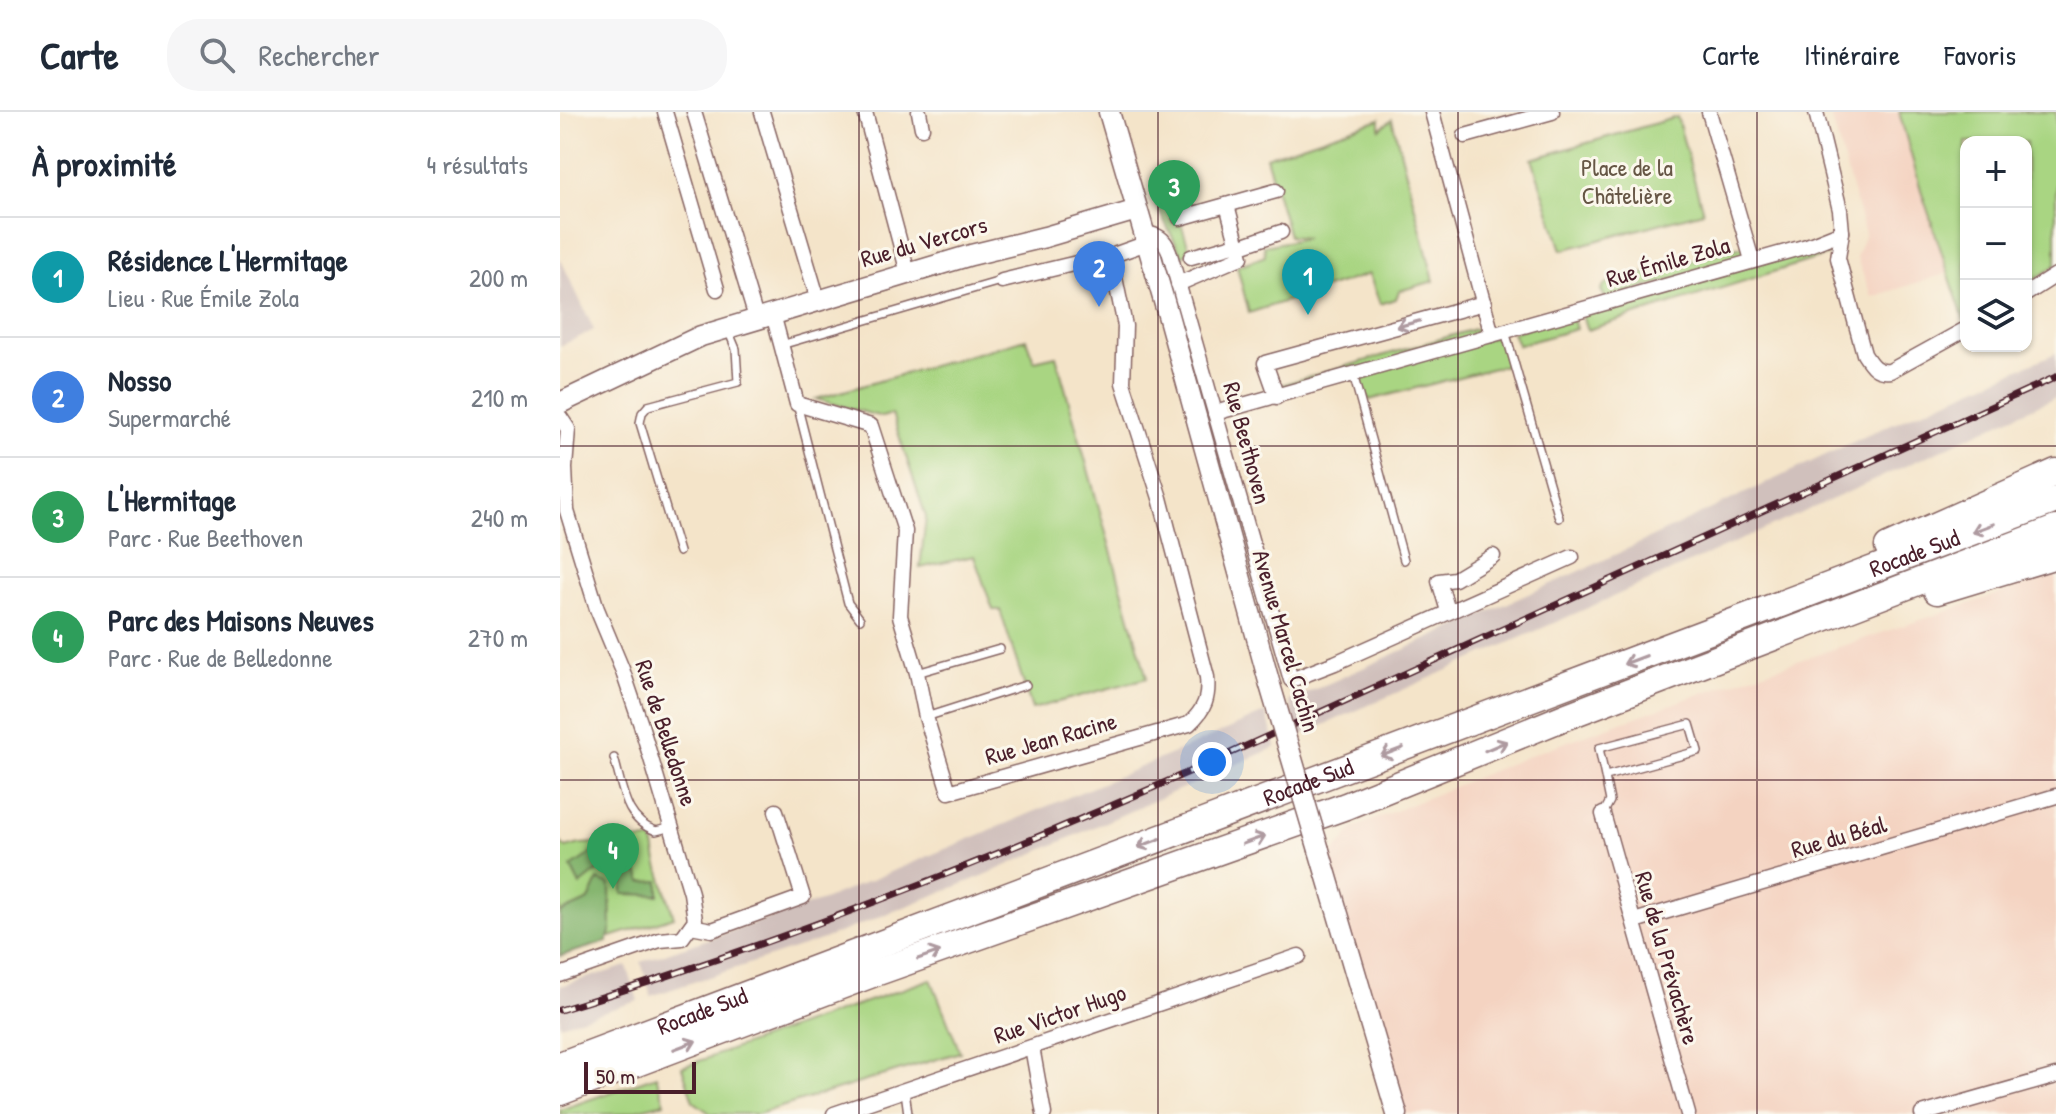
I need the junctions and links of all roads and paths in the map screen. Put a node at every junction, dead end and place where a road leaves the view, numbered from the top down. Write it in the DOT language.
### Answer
graph roads {
  1 [pos="665,112"];
  2 [pos="694,112"];
  3 [pos="762,112"];
  4 [pos="865,112"];
  5 [pos="919,112"];
  6 [pos="1109,112"];
  7 [pos="1432,112"];
  8 [pos="1552,112"];
  9 [pos="1709,112"];
  10 [pos="1816,112"];
  11 [pos="922,128"];
  12 [pos="1465,136"];
  13 [pos="1276,191"];
  14 [pos="1227,205"];
  15 [pos="1137,210"];
  16 [pos="1180,218"];
  17 [pos="1281,232"];
  18 [pos="1842,232"];
  19 [pos="1146,238"];
  20 [pos="1238,246"];
  21 [pos="1191,257"];
  22 [pos="1752,260"];
  23 [pos="1112,263"];
  24 [pos="908,273"];
  25 [pos="2056,275"];
  26 [pos="1000,281"];
  27 [pos="1178,284"];
  28 [pos="717,289"];
  29 [pos="2032,290"];
  30 [pos="818,300"];
  31 [pos="1484,303"];
  32 [pos="764,316"];
  33 [pos="727,328"];
  34 [pos="1182,331"];
  35 [pos="1960,332"];
  36 [pos="1499,333"];
  37 [pos="781,345"];
  38 [pos="1353,374"];
  39 [pos="1277,397"];
  40 [pos="560,403"];
  41 [pos="797,404"];
  42 [pos="1215,413"];
  43 [pos="560,417"];
  44 [pos="2056,472"];
  45 [pos="562,485"];
  46 [pos="2056,500"];
  47 [pos="1559,518"];
  48 [pos="2056,529"];
  49 [pos="679,552"];
  50 [pos="2056,555"];
  51 [pos="1493,556"];
  52 [pos="1572,557"];
  53 [pos="1404,560"];
  54 [pos="1448,611"];
  55 [pos="860,619"];
  56 [pos="1688,640"];
  57 [pos="1000,649"];
  58 [pos="917,673"];
  59 [pos="1670,675"];
  60 [pos="1026,685"];
  61 [pos="926,717"];
  62 [pos="614,758"];
  63 [pos="1606,776"];
  64 [pos="2056,796"];
  65 [pos="776,811"];
  66 [pos="1603,814"];
  67 [pos="673,826"];
  68 [pos="1634,921"];
  69 [pos="691,926"];
  70 [pos="1299,956"];
  71 [pos="560,975"];
  72 [pos="1032,1047"];
  73 [pos="560,1065"];
  74 [pos="2056,1076"];
  75 [pos="905,1089"];
  76 [pos="560,1092"];
  77 [pos="834,1114"];
  78 [pos="908,1114"];
  79 [pos="1044,1114"];
  80 [pos="1397,1114"];
  81 [pos="1688,1114"];
  82 [pos="1922,1114"];
  1 -- 28 [label="street"];
  2 -- 32 [label="street"];
  3 -- 30 [label="street"];
  4 -- 24 [label="street"];
  5 -- 11 [label="street"];
  6 -- 15 [label="street, Avenue Marcel Cachin"];
  7 -- 31 [label="street"];
  8 -- 12 [label="street"];
  9 -- 22 [label="street"];
  10 -- 18 [label="street"];
  13 -- 14 [label="street"];
  14 -- 16 [label="street"];
  14 -- 20 [label="street"];
  15 -- 19 [label="street, Avenue Marcel Cachin"];
  15 -- 24 [label="street, Rue du Vercors"];
  17 -- 20 [label="street"];
  18 -- 22 [label="street, Rue Émile Zola"];
  18 -- 35 [label="street"];
  19 -- 23 [label="street"];
  19 -- 27 [label="street, Rue Beethoven"];
  19 -- 34 [label="street, Avenue Marcel Cachin"];
  20 -- 21 [label="street"];
  20 -- 27 [label="street"];
  22 -- 36 [label="street, Rue Émile Zola"];
  23 -- 26 [label="street"];
  23 -- 61 [label="street, Rue Jean Racine"];
  24 -- 30 [label="street, Rue du Vercors"];
  25 -- 29 [label="street"];
  26 -- 37 [label="lane"];
  27 -- 34 [label="street, Rue Beethoven"];
  30 -- 32 [label="street, Rue du Vercors"];
  31 -- 36 [label="street"];
  31 -- 39 [label="street, one-way"];
  32 -- 33 [label="street, Rue du Vercors"];
  32 -- 37 [label="street"];
  33 -- 40 [label="street, Rue du Vercors"];
  33 -- 49 [label="lane"];
  34 -- 42 [label="street, Rue Beethoven"];
  34 -- 80 [label="street, Avenue Marcel Cachin, bridge"];
  36 -- 38 [label="street, Rue Émile Zola"];
  36 -- 47 [label="lane"];
  37 -- 41 [label="street"];
  38 -- 39 [label="street, Rue Émile Zola"];
  38 -- 53 [label="lane"];
  39 -- 42 [label="street, Rue Émile Zola"];
  41 -- 55 [label="lane"];
  41 -- 58 [label="street"];
  42 -- 54 [label="street, Rue Beethoven"];
  43 -- 45 [label="street, Rue de Belledonne"];
  44 -- 56 [label="highway"];
  45 -- 67 [label="street, Rue de Belledonne"];
  46 -- 56 [label="highway, Rocade Sud, one-way"];
  48 -- 59 [label="highway, Rocade Sud"];
  50 -- 59 [label="highway"];
  51 -- 54 [label="street"];
  52 -- 54 [label="street, Rue Beethoven"];
  56 -- 73 [label="highway, Rocade Sud, one-way"];
  57 -- 58 [label="lane"];
  58 -- 61 [label="street"];
  76 -- 59 [label="highway, Rocade Sud, one-way"];
  60 -- 61 [label="lane"];
  62 -- 67 [label="lane"];
  63 -- 63 [label="lane"];
  63 -- 66 [label="lane"];
  64 -- 68 [label="street, Rue du Béal"];
  65 -- 69 [label="street"];
  66 -- 68 [label="street, Rue de la Prévachère"];
  67 -- 69 [label="street, Rue de Belledonne"];
  68 -- 81 [label="street, Rue de la Prévachère"];
  69 -- 71 [label="street"];
  70 -- 72 [label="street, Rue Victor Hugo"];
  72 -- 75 [label="street, Rue Victor Hugo"];
  72 -- 79 [label="street"];
  74 -- 82 [label="street"];
  75 -- 77 [label="street, Rue Victor Hugo"];
  75 -- 78 [label="lane"];
}
